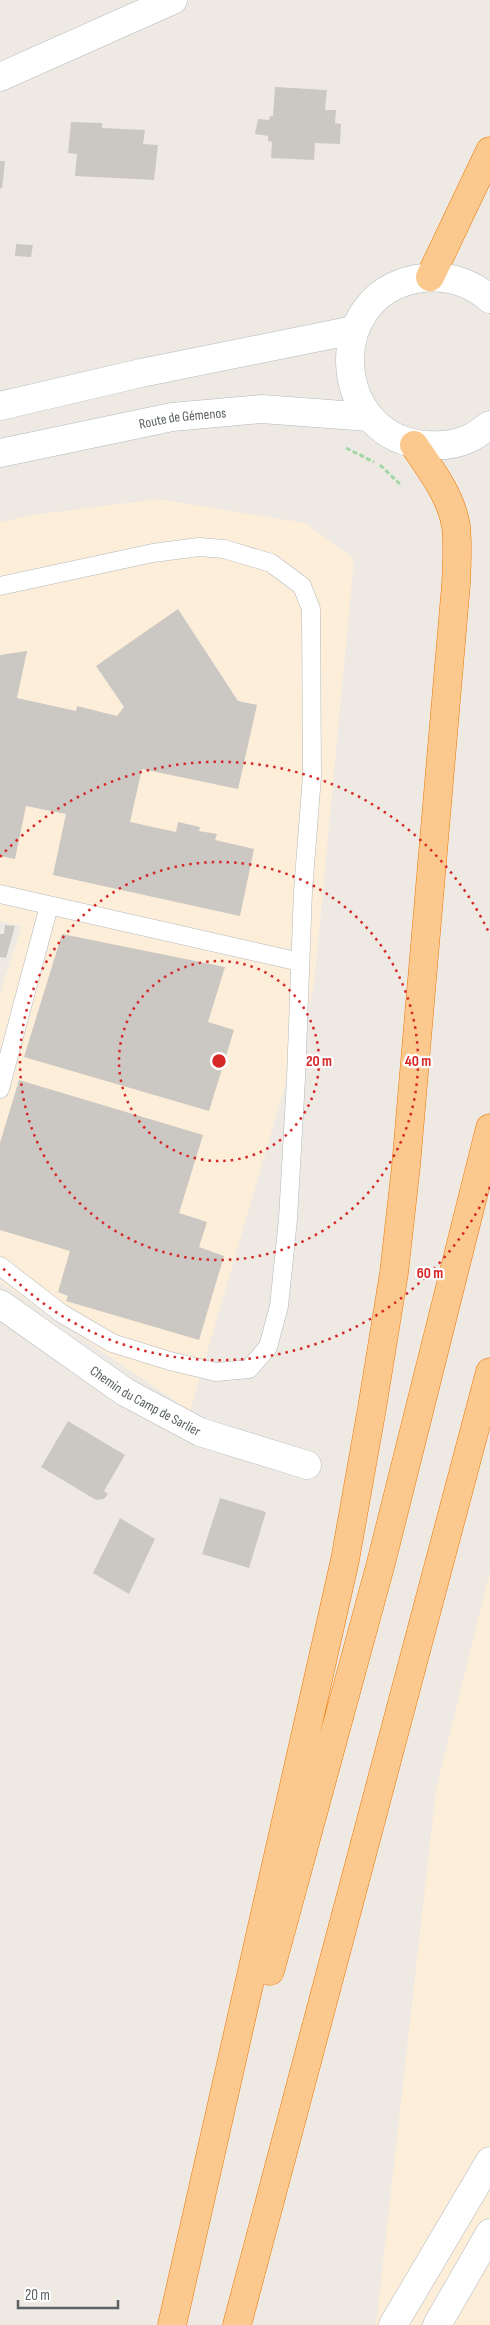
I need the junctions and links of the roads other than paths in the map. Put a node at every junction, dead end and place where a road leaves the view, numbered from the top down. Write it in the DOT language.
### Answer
graph roads {
  1 [pos="173,0"];
  2 [pos="0,77"];
  3 [pos="490,151"];
  4 [pos="430,276"];
  5 [pos="490,299"];
  6 [pos="354,330"];
  7 [pos="0,406"];
  8 [pos="369,417"];
  9 [pos="490,425"];
  10 [pos="414,445"];
  11 [pos="0,453"];
  12 [pos="0,586"];
  13 [pos="0,894"];
  14 [pos="49,906"];
  15 [pos="300,962"];
  16 [pos="0,1089"];
  17 [pos="490,1128"];
  18 [pos="0,1266"];
  19 [pos="0,1304"];
  20 [pos="490,1372"];
  21 [pos="307,1465"];
  22 [pos="490,2161"];
  23 [pos="490,2233"];
  24 [pos="173,2325"];
  25 [pos="237,2325"];
  26 [pos="393,2325"];
  27 [pos="437,2325"];
  1 -- 2 [label="main road"];
  3 -- 4 [label="highway"];
  4 -- 5 [label="main road"];
  4 -- 6 [label="main road"];
  6 -- 7 [label="main road"];
  6 -- 8 [label="main road"];
  8 -- 10 [label="main road"];
  8 -- 11 [label="main road, Route de Gémenos"];
  9 -- 10 [label="main road"];
  10 -- 24 [label="highway"];
  12 -- 15 [label="lane"];
  13 -- 14 [label="lane"];
  14 -- 15 [label="lane"];
  14 -- 16 [label="lane"];
  15 -- 18 [label="lane"];
  17 -- 24 [label="highway"];
  19 -- 21 [label="main road, Chemin du Camp de Sarlier"];
  20 -- 25 [label="highway"];
  22 -- 26 [label="main road"];
  23 -- 27 [label="main road"];
}
